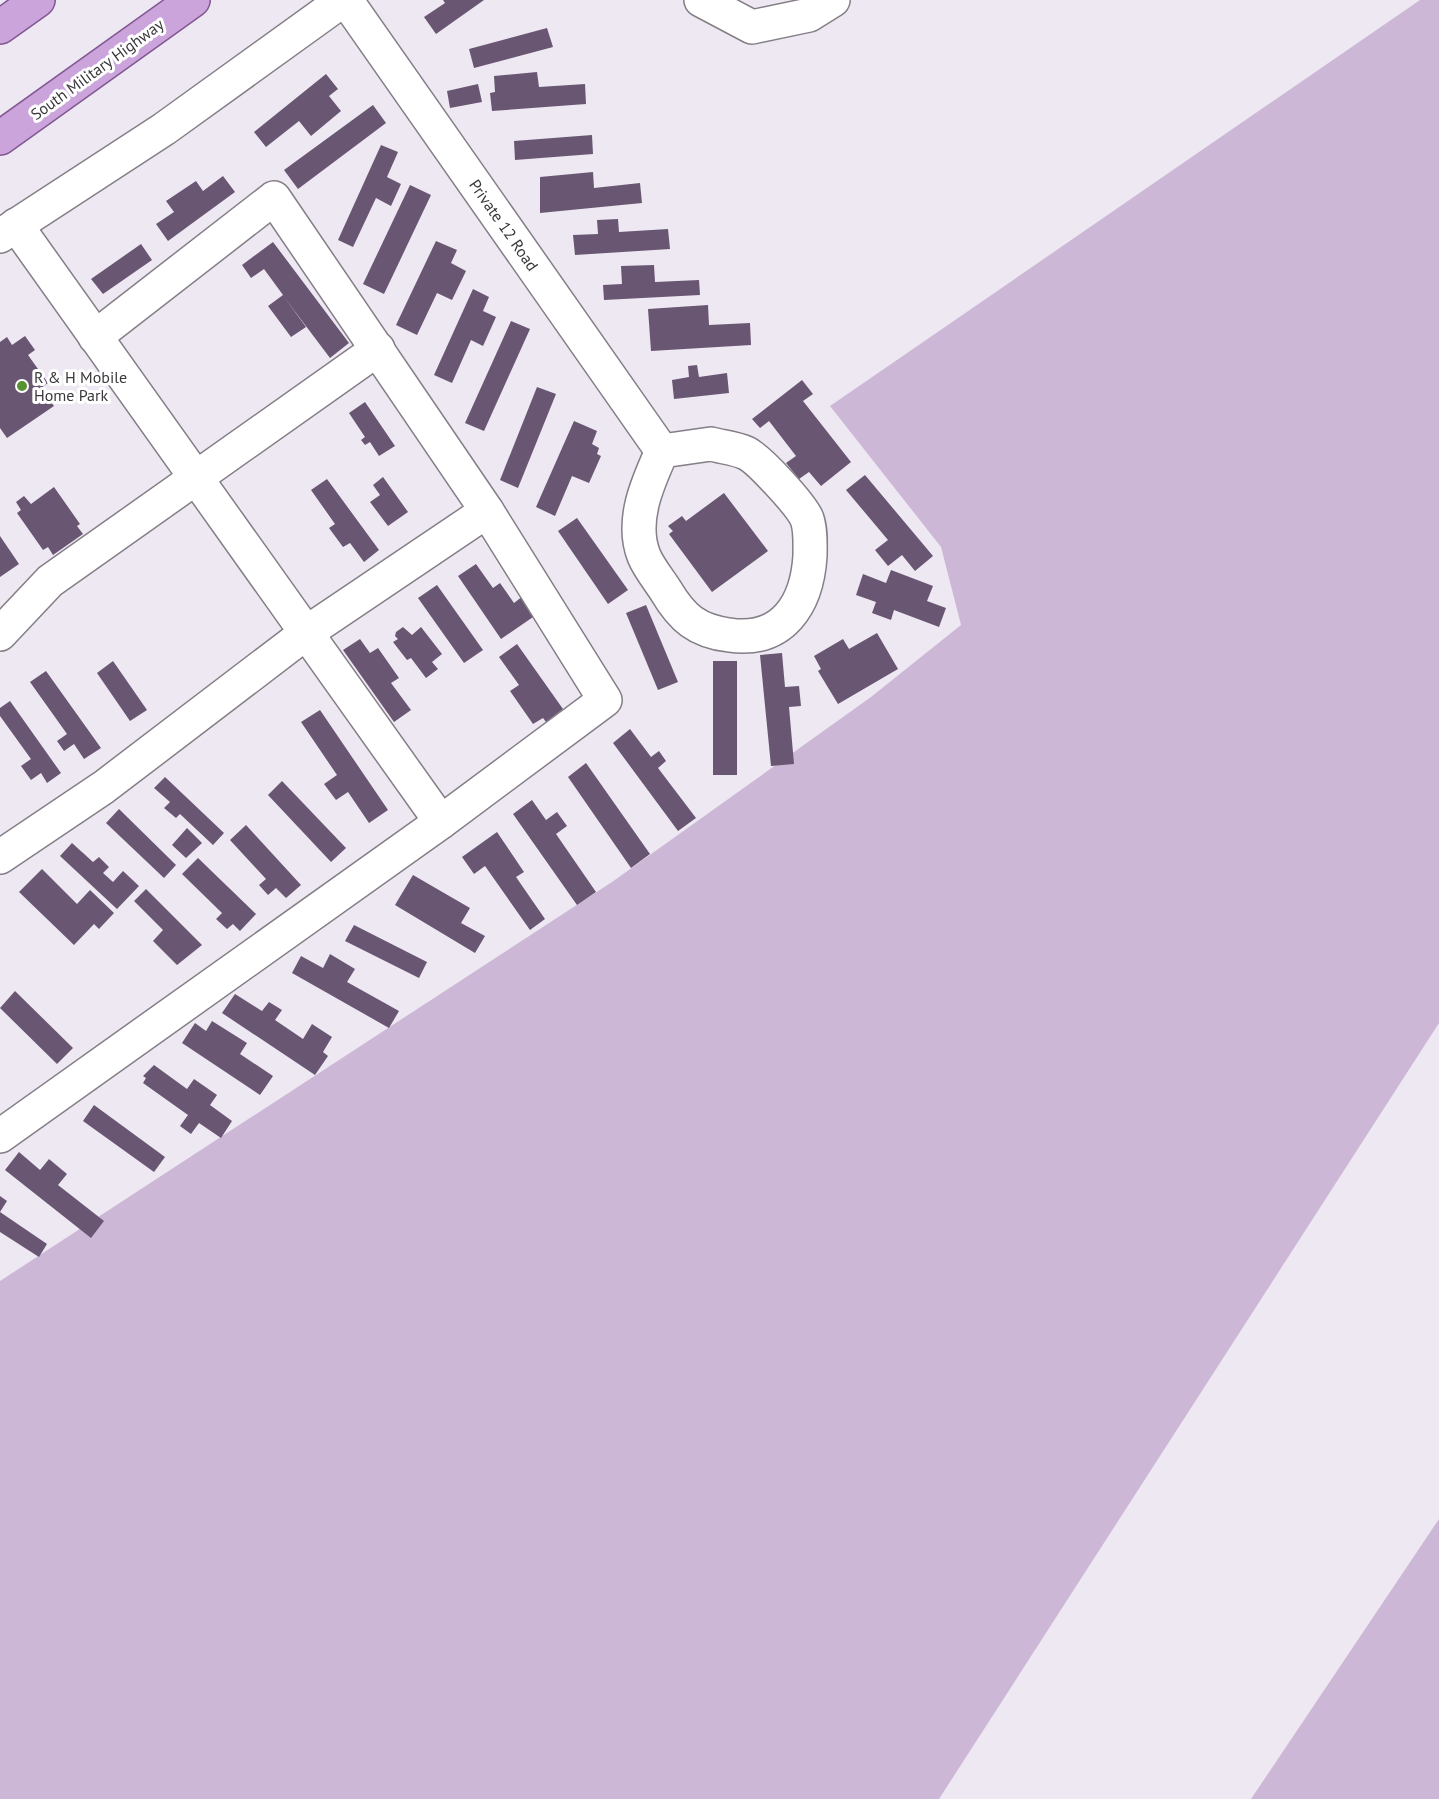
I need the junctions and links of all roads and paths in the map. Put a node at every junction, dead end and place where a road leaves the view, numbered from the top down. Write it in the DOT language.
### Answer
graph roads {
  1 [pos="38,0"];
  2 [pos="193,0"];
  3 [pos="345,0"];
  4 [pos="701,0"];
  5 [pos="833,0"];
  6 [pos="0,27"];
  7 [pos="0,138"];
  8 [pos="8,231"];
  9 [pos="95,337"];
  10 [pos="378,349"];
  11 [pos="662,451"];
  12 [pos="195,476"];
  13 [pos="487,511"];
  14 [pos="306,633"];
  15 [pos="0,634"];
  16 [pos="441,822"];
  17 [pos="0,857"];
  18 [pos="0,1136"];
  1 -- 6 [label="main road"];
  2 -- 7 [label="main road, South Military Highway"];
  3 -- 8 [label="street"];
  3 -- 11 [label="street, Private 12 Road"];
  4 -- 5 [label="street"];
  8 -- 9 [label="street"];
  9 -- 10 [label="street"];
  9 -- 12 [label="street"];
  10 -- 12 [label="street"];
  10 -- 13 [label="street"];
  11 -- 11 [label="street"];
  12 -- 14 [label="street"];
  12 -- 15 [label="street"];
  13 -- 14 [label="street"];
  13 -- 16 [label="street"];
  14 -- 16 [label="street"];
  14 -- 17 [label="street"];
  16 -- 18 [label="street"];
}
